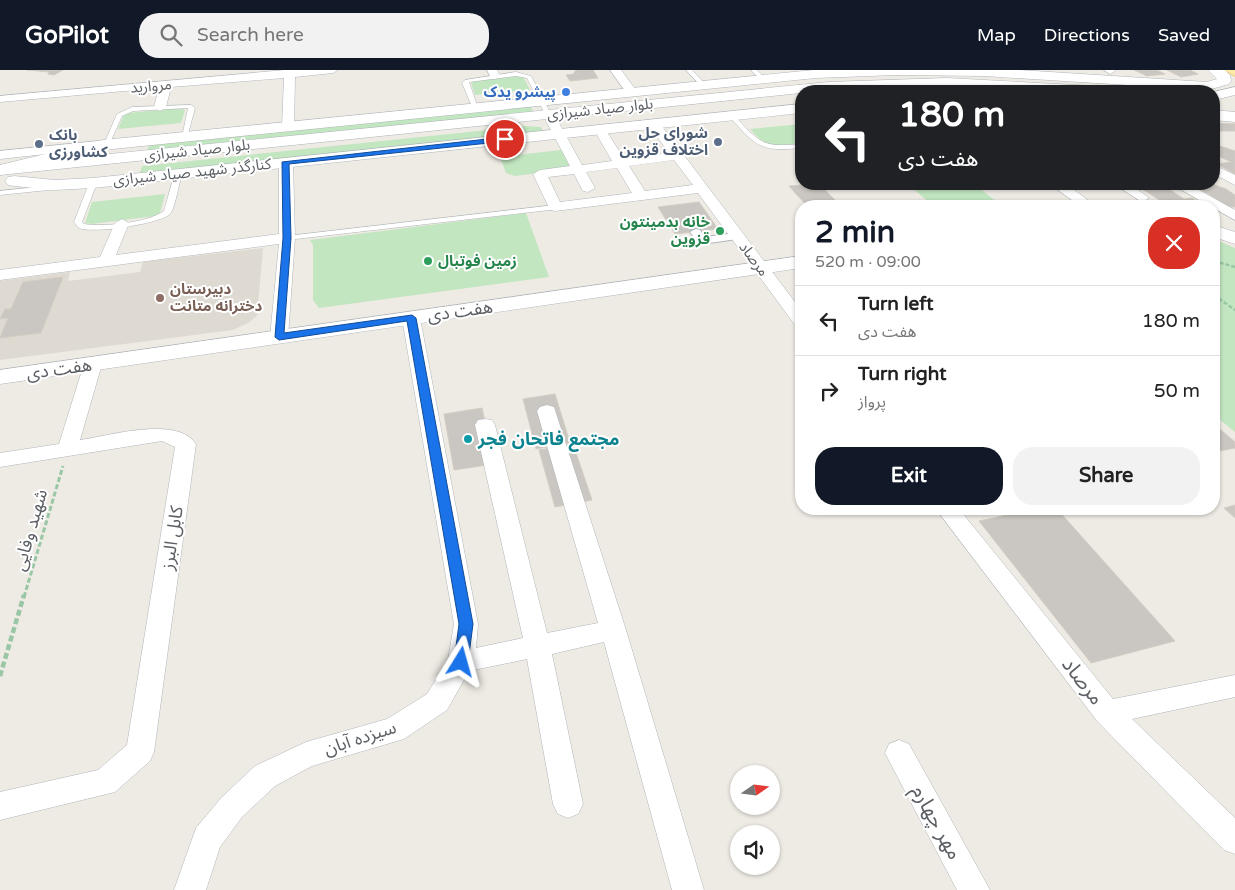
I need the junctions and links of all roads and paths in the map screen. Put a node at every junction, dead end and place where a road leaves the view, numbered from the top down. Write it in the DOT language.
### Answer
graph roads {
  1 [pos="333,70"];
  2 [pos="615,70"];
  3 [pos="690,70"];
  4 [pos="895,70"];
  5 [pos="1215,70"];
  6 [pos="290,72"];
  7 [pos="984,72"];
  8 [pos="494,73"];
  9 [pos="759,75"];
  10 [pos="734,82"];
  11 [pos="166,85"];
  12 [pos="847,85"];
  13 [pos="968,85"];
  14 [pos="1023,85"];
  15 [pos="1184,85"];
  16 [pos="1215,85"];
  17 [pos="704,86"];
  18 [pos="795,89"];
  19 [pos="632,93"];
  20 [pos="746,94"];
  21 [pos="1220,96"];
  22 [pos="1234,96"];
  23 [pos="0,99"];
  24 [pos="1220,102"];
  25 [pos="160,107"];
  26 [pos="475,108"];
  27 [pos="795,109"];
  28 [pos="795,109"];
  29 [pos="731,115"];
  30 [pos="1220,116"];
  31 [pos="1235,117"];
  32 [pos="550,118"];
  33 [pos="654,124"];
  34 [pos="288,126"];
  35 [pos="603,135"];
  36 [pos="185,137"];
  37 [pos="105,145"];
  38 [pos="795,147"];
  39 [pos="0,155"];
  40 [pos="678,156"];
  41 [pos="286,162"];
  42 [pos="622,164"];
  43 [pos="579,169"];
  44 [pos="0,170"];
  45 [pos="1220,172"];
  46 [pos="178,174"];
  47 [pos="0,179"];
  48 [pos="1235,181"];
  49 [pos="93,182"];
  50 [pos="588,188"];
  51 [pos="701,188"];
  52 [pos="1066,190"];
  53 [pos="1130,190"];
  54 [pos="1189,190"];
  55 [pos="0,193"];
  56 [pos="641,196"];
  57 [pos="1142,198"];
  58 [pos="1080,200"];
  59 [pos="1206,200"];
  60 [pos="555,207"];
  61 [pos="1220,208"];
  62 [pos="1235,216"];
  63 [pos="122,223"];
  64 [pos="696,232"];
  65 [pos="1220,233"];
  66 [pos="737,236"];
  67 [pos="287,238"];
  68 [pos="1235,238"];
  69 [pos="106,262"];
  70 [pos="795,263"];
  71 [pos="1220,263"];
  72 [pos="761,268"];
  73 [pos="1235,268"];
  74 [pos="0,275"];
  75 [pos="1220,299"];
  76 [pos="1235,310"];
  77 [pos="795,313"];
  78 [pos="412,318"];
  79 [pos="279,337"];
  80 [pos="93,364"];
  81 [pos="0,377"];
  82 [pos="547,411"];
  83 [pos="485,425"];
  84 [pos="68,448"];
  85 [pos="0,460"];
  86 [pos="952,515"];
  87 [pos="613,630"];
  88 [pos="537,645"];
  89 [pos="461,662"];
  90 [pos="0,676"];
  91 [pos="1235,686"];
  92 [pos="1107,712"];
  93 [pos="899,753"];
  94 [pos="568,804"];
  95 [pos="0,806"];
  96 [pos="1235,839"];
  97 [pos="190,890"];
  98 [pos="688,890"];
  99 [pos="974,890"];
  1 -- 6 [label="street, مروارید"];
  2 -- 19 [label="street"];
  3 -- 17 [label="lane"];
  4 -- 7 [label="main road"];
  4 -- 9 [label="main road"];
  5 -- 16 [label="main road"];
  6 -- 11 [label="street, مروارید"];
  6 -- 34 [label="street"];
  7 -- 14 [label="main road"];
  7 -- 15 [label="main road"];
  8 -- 26 [label="lane"];
  8 -- 32 [label="lane"];
  9 -- 10 [label="main road"];
  10 -- 17 [label="main road"];
  10 -- 20 [label="main road"];
  11 -- 23 [label="street, مروارید"];
  11 -- 25 [label="street"];
  12 -- 13 [label="main road, بلوار صیاد شیرازی"];
  17 -- 19 [label="main road"];
  18 -- 20 [label="main road, بلوار صیاد شیرازی"];
  19 -- 32 [label="main road"];
  20 -- 32 [label="main road, بلوار صیاد شیرازی"];
  21 -- 22 [label="main road"];
  22 -- 24 [label="main road"];
  25 -- 36 [label="lane"];
  25 -- 37 [label="lane"];
  26 -- 32 [label="main road"];
  26 -- 34 [label="main road"];
  27 -- 32 [label="main road, بلوار صیاد شیرازی"];
  28 -- 29 [label="main road, کنارگذر شهید صیاد شیرازی"];
  29 -- 33 [label="main road, کنارگذر شهید صیاد شیرازی"];
  29 -- 38 [label="lane"];
  30 -- 31 [label="main road"];
  32 -- 33 [label="main road, کنارگذر شهید صیاد شیرازی"];
  32 -- 41 [label="main road, کنارگذر شهید صیاد شیرازی"];
  32 -- 43 [label="street"];
  32 -- 44 [label="main road, بلوار صیاد شیرازی"];
  32 -- 47 [label="main road, بلوار صیاد شیرازی"];
  33 -- 40 [label="street, مرصاد"];
  34 -- 36 [label="main road"];
  35 -- 42 [label="street"];
  36 -- 37 [label="main road"];
  37 -- 39 [label="street"];
  37 -- 44 [label="main road"];
  40 -- 42 [label="street"];
  40 -- 51 [label="street, مرصاد"];
  41 -- 46 [label="main road, کنارگذر شهید صیاد شیرازی"];
  41 -- 67 [label="street"];
  42 -- 43 [label="street"];
  42 -- 56 [label="street"];
  43 -- 50 [label="street"];
  43 -- 60 [label="street"];
  45 -- 48 [label="street"];
  46 -- 49 [label="main road, کنارگذر شهید صیاد شیرازی"];
  46 -- 63 [label="lane"];
  47 -- 49 [label="main road, کنارگذر شهید صیاد شیرازی"];
  49 -- 55 [label="lane"];
  49 -- 63 [label="lane"];
  51 -- 56 [label="street"];
  51 -- 66 [label="street, مرصاد"];
  52 -- 58 [label="street"];
  53 -- 57 [label="street"];
  54 -- 59 [label="street"];
  56 -- 60 [label="street"];
  60 -- 67 [label="lane"];
  61 -- 62 [label="street"];
  63 -- 69 [label="street"];
  64 -- 66 [label="street"];
  65 -- 68 [label="main road"];
  66 -- 72 [label="street, مرصاد"];
  67 -- 69 [label="street"];
  67 -- 79 [label="street"];
  69 -- 74 [label="street"];
  70 -- 72 [label="main road, هفت دی"];
  71 -- 73 [label="path"];
  72 -- 77 [label="street, مرصاد"];
  72 -- 78 [label="main road, هفت دی"];
  75 -- 76 [label="path"];
  78 -- 79 [label="main road, هفت دی"];
  78 -- 89 [label="street, سیزده آبان"];
  79 -- 80 [label="main road, هفت دی"];
  80 -- 81 [label="main road, هفت دی"];
  80 -- 84 [label="street"];
  82 -- 87 [label="street"];
  83 -- 88 [label="street"];
  84 -- 85 [label="street, کابل البرز"];
  84 -- 90 [label="path, شهید وفایی"];
  84 -- 95 [label="street, کابل البرز"];
  86 -- 92 [label="street, مرصاد"];
  87 -- 88 [label="street"];
  87 -- 98 [label="street"];
  88 -- 89 [label="street"];
  88 -- 94 [label="street"];
  89 -- 97 [label="street, سیزده آبان"];
  91 -- 92 [label="street"];
  92 -- 96 [label="street, مرصاد"];
  93 -- 99 [label="street, مهر چهارم"];
}
